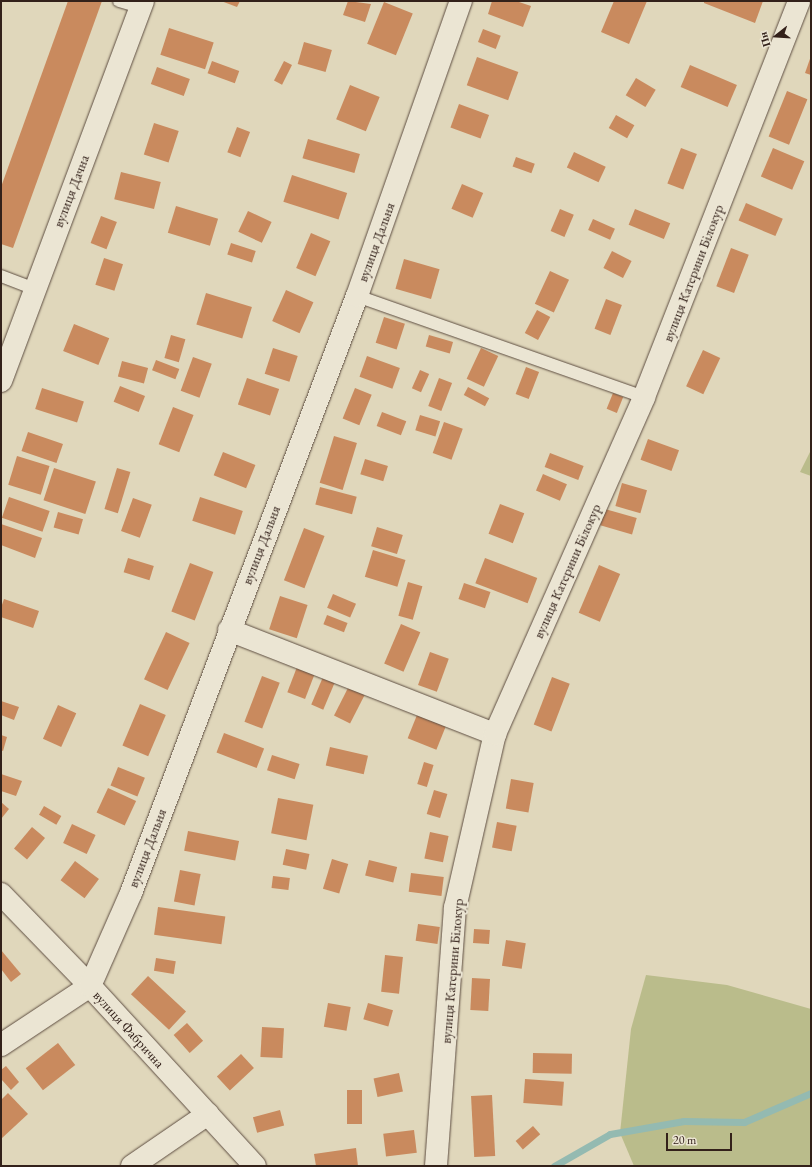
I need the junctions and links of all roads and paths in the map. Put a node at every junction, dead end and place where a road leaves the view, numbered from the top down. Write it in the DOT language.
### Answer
graph roads {
  1 [pos="119,1"];
  2 [pos="461,1"];
  3 [pos="799,1"];
  4 [pos="141,4"];
  5 [pos="1,276"];
  6 [pos="35,289"];
  7 [pos="357,296"];
  8 [pos="1,381"];
  9 [pos="644,396"];
  10 [pos="229,630"];
  11 [pos="495,734"];
  12 [pos="1,894"];
  13 [pos="90,986"];
  14 [pos="1,1045"];
  15 [pos="208,1114"];
  16 [pos="132,1166"];
  17 [pos="255,1166"];
  18 [pos="436,1166"];
  1 -- 4 [label="lane"];
  2 -- 7 [label="street, вулиця Дальня"];
  3 -- 9 [label="street, вулиця Катерини Білокур"];
  4 -- 6 [label="street, вулиця Дачна"];
  5 -- 6 [label="lane"];
  6 -- 8 [label="street, вулиця Дачна"];
  7 -- 9 [label="lane"];
  7 -- 10 [label="street, вулиця Дальня"];
  9 -- 11 [label="street, вулиця Катерини Білокур"];
  10 -- 11 [label="street"];
  10 -- 13 [label="street, вулиця Дальня"];
  11 -- 18 [label="street, вулиця Катерини Білокур"];
  12 -- 13 [label="street, вулиця Фабрична"];
  13 -- 14 [label="street"];
  13 -- 15 [label="street, вулиця Фабрична"];
  15 -- 16 [label="street"];
  15 -- 17 [label="street, вулиця Фабрична"];
}
